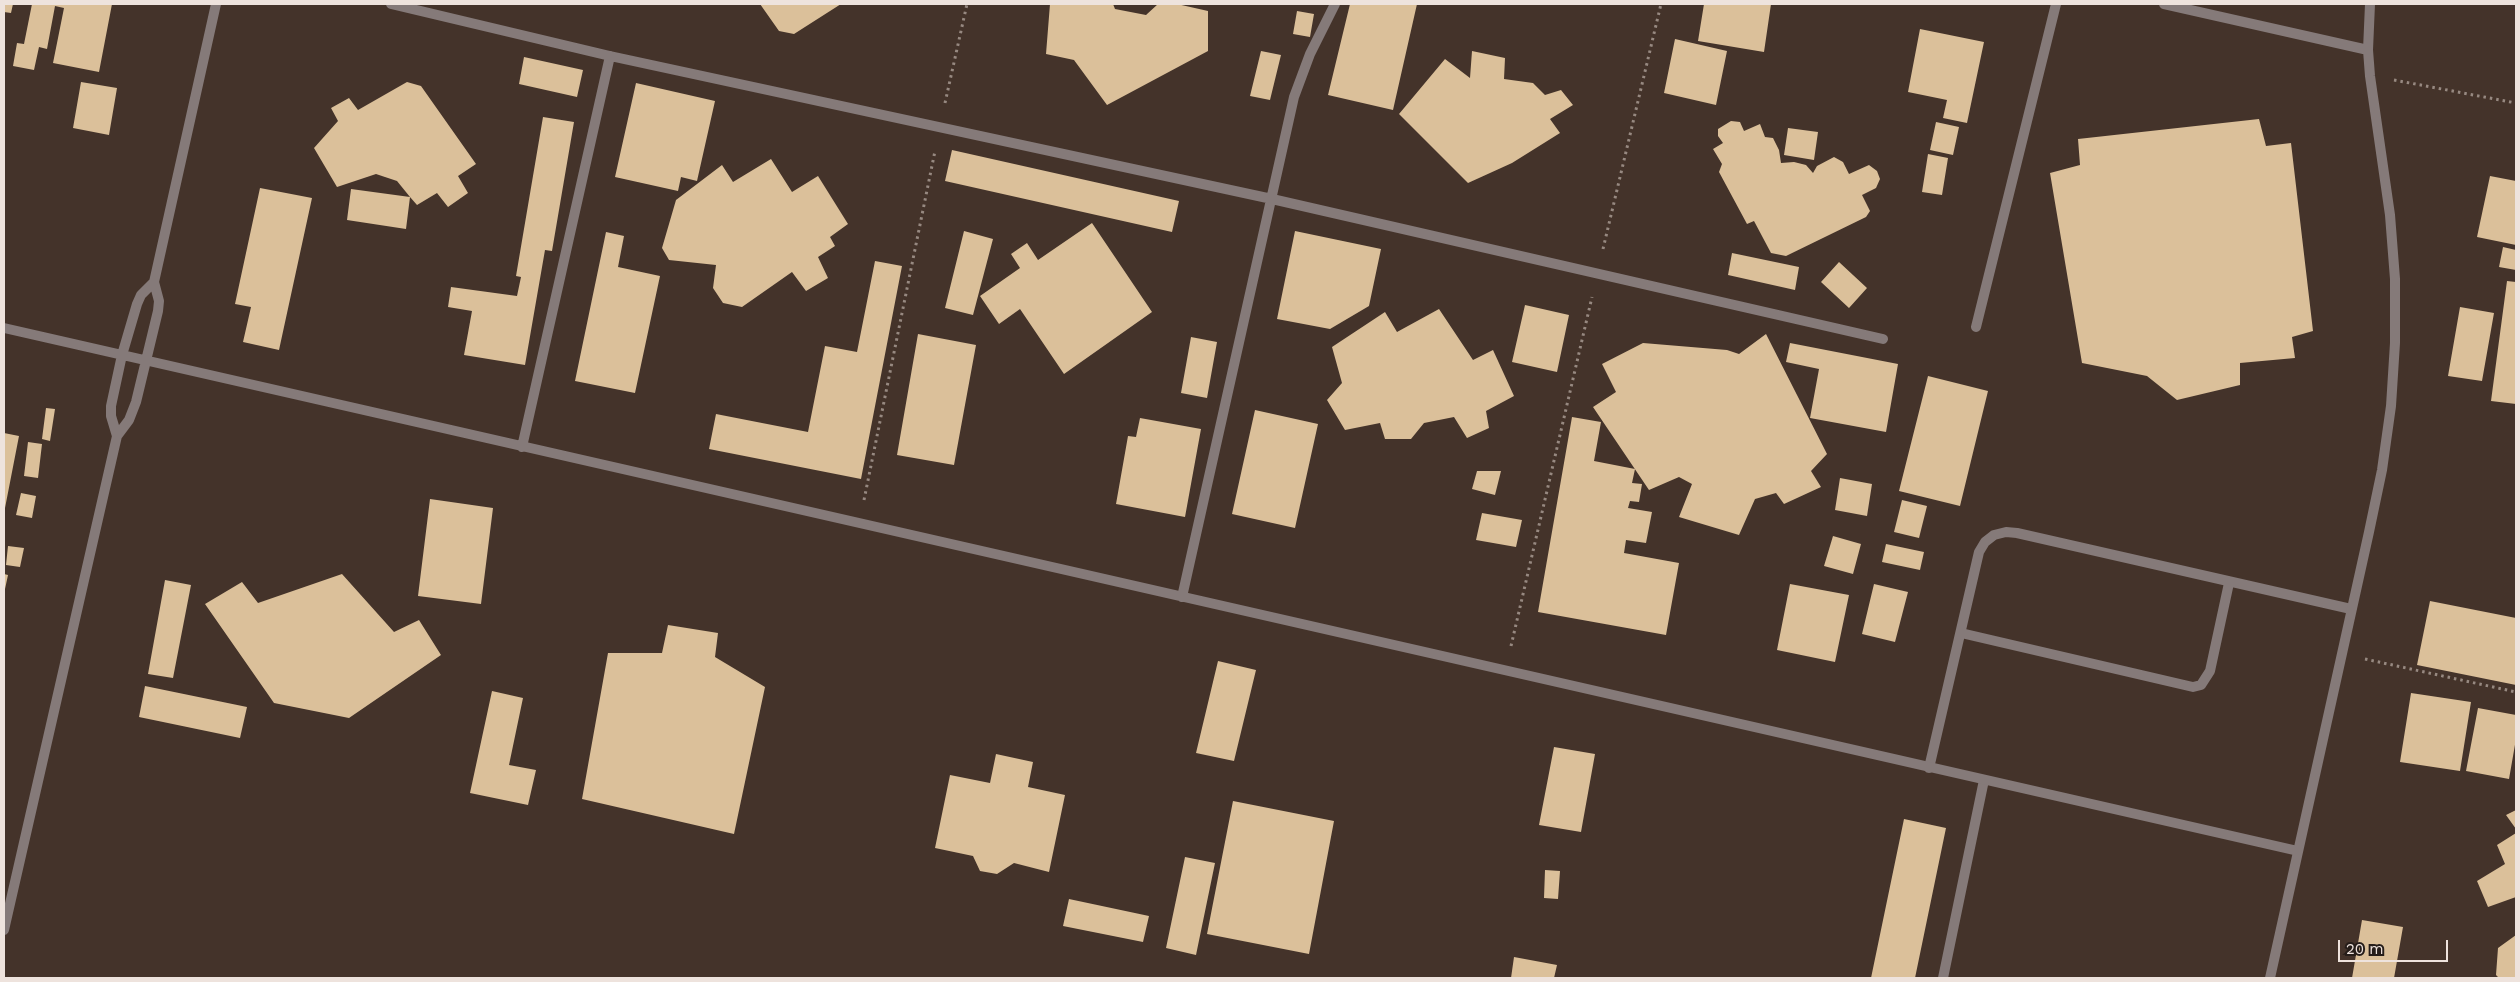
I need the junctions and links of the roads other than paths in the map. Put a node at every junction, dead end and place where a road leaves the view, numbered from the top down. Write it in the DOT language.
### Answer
graph roads {
  1 [pos="216,4"];
  2 [pos="391,4"];
  3 [pos="1335,4"];
  4 [pos="2056,4"];
  5 [pos="2164,4"];
  6 [pos="2370,4"];
  7 [pos="2368,50"];
  8 [pos="610,56"];
  9 [pos="1272,199"];
  10 [pos="154,282"];
  11 [pos="1976,326"];
  12 [pos="4,328"];
  13 [pos="1883,339"];
  14 [pos="122,355"];
  15 [pos="147,361"];
  16 [pos="117,436"];
  17 [pos="522,447"];
  18 [pos="2230,583"];
  19 [pos="1182,597"];
  20 [pos="2351,609"];
  21 [pos="1961,633"];
  22 [pos="1929,768"];
  23 [pos="1984,780"];
  24 [pos="2298,851"];
  25 [pos="4,930"];
  26 [pos="1943,978"];
  27 [pos="2270,978"];
  1 -- 10 [label="street"];
  2 -- 8 [label="street"];
  3 -- 9 [label="street"];
  4 -- 11 [label="street"];
  5 -- 7 [label="street"];
  6 -- 7 [label="street"];
  7 -- 20 [label="street"];
  8 -- 9 [label="street"];
  8 -- 17 [label="street"];
  9 -- 13 [label="street"];
  9 -- 19 [label="street"];
  10 -- 14 [label="street"];
  10 -- 15 [label="street"];
  12 -- 14 [label="street"];
  14 -- 15 [label="street"];
  14 -- 16 [label="street"];
  15 -- 16 [label="street"];
  15 -- 17 [label="street"];
  16 -- 25 [label="street"];
  17 -- 19 [label="street"];
  18 -- 20 [label="street"];
  18 -- 21 [label="street"];
  18 -- 21 [label="street"];
  19 -- 22 [label="street"];
  20 -- 24 [label="street"];
  21 -- 22 [label="street"];
  22 -- 23 [label="street"];
  23 -- 24 [label="street"];
  23 -- 26 [label="street"];
  24 -- 27 [label="street"];
}
